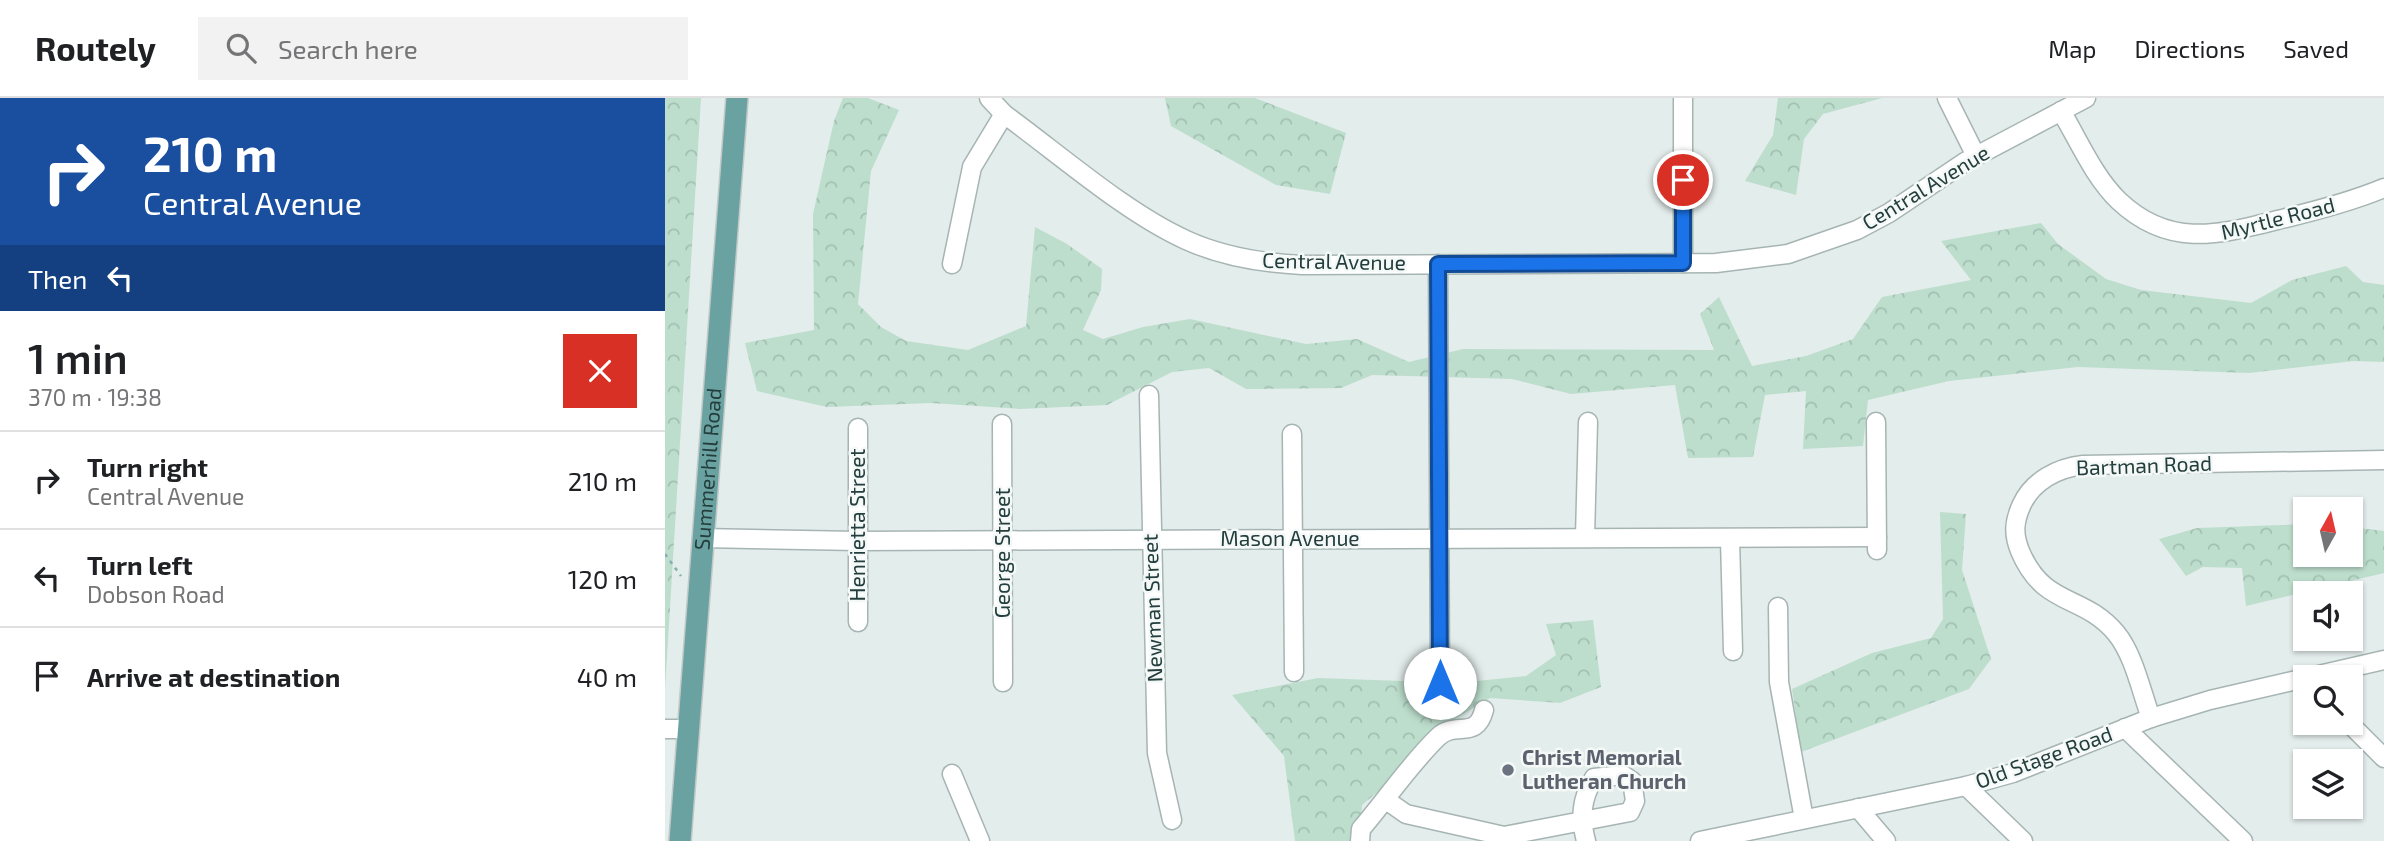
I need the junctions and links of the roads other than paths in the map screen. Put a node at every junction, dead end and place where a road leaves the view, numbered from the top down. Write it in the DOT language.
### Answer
graph roads {
  1 [pos="737,98"];
  2 [pos="989,98"];
  3 [pos="1683,98"];
  4 [pos="1947,98"];
  5 [pos="2086,98"];
  6 [pos="1000,106"];
  7 [pos="2061,111"];
  8 [pos="1976,156"];
  9 [pos="2384,188"];
  10 [pos="1683,263"];
  11 [pos="952,264"];
  12 [pos="1438,264"];
  13 [pos="1149,395"];
  14 [pos="1588,422"];
  15 [pos="1877,422"];
  16 [pos="1002,424"];
  17 [pos="858,428"];
  18 [pos="1292,435"];
  19 [pos="2384,460"];
  20 [pos="1585,537"];
  21 [pos="702,538"];
  22 [pos="1440,538"];
  23 [pos="1730,539"];
  24 [pos="1004,540"];
  25 [pos="1150,540"];
  26 [pos="1294,540"];
  27 [pos="857,541"];
  28 [pos="1778,607"];
  29 [pos="858,622"];
  30 [pos="1734,651"];
  31 [pos="2384,660"];
  32 [pos="2360,665"];
  33 [pos="1294,672"];
  34 [pos="2293,680"];
  35 [pos="1003,682"];
  36 [pos="1440,683"];
  37 [pos="1484,710"];
  38 [pos="2151,718"];
  39 [pos="2125,728"];
  40 [pos="665,729"];
  41 [pos="688,729"];
  42 [pos="2361,735"];
  43 [pos="2384,758"];
  44 [pos="952,774"];
  45 [pos="1966,786"];
  46 [pos="1386,800"];
  47 [pos="1858,808"];
  48 [pos="1804,819"];
  49 [pos="1173,820"];
  50 [pos="680,841"];
  51 [pos="980,841"];
  52 [pos="1360,841"];
  53 [pos="1586,841"];
  54 [pos="1700,841"];
  55 [pos="1886,841"];
  56 [pos="2023,841"];
  57 [pos="2243,841"];
  1 -- 21 [label="main road, Summerhill Road"];
  2 -- 6 [label="street, Central Avenue"];
  3 -- 10 [label="street"];
  4 -- 8 [label="street"];
  5 -- 7 [label="street, Central Avenue"];
  6 -- 11 [label="street"];
  6 -- 12 [label="street, Central Avenue"];
  7 -- 8 [label="street, Central Avenue"];
  7 -- 9 [label="street, Myrtle Road"];
  8 -- 10 [label="street, Central Avenue"];
  10 -- 12 [label="street, Central Avenue"];
  12 -- 22 [label="street"];
  13 -- 25 [label="street, Newman Street"];
  14 -- 20 [label="street"];
  15 -- 23 [label="street, Mason Avenue"];
  16 -- 24 [label="street, George Street"];
  17 -- 27 [label="street, Henrietta Street"];
  18 -- 26 [label="street"];
  19 -- 38 [label="street, Bartman Road"];
  20 -- 22 [label="street, Mason Avenue"];
  20 -- 23 [label="street, Mason Avenue"];
  21 -- 27 [label="street, Mason Avenue"];
  21 -- 41 [label="main road, Summerhill Road"];
  22 -- 26 [label="street, Mason Avenue"];
  22 -- 36 [label="street"];
  23 -- 30 [label="street"];
  24 -- 25 [label="street, Mason Avenue"];
  24 -- 27 [label="street, Mason Avenue"];
  24 -- 35 [label="street, George Street"];
  25 -- 26 [label="street, Mason Avenue"];
  25 -- 49 [label="street, Newman Street"];
  26 -- 33 [label="street"];
  27 -- 29 [label="street, Henrietta Street"];
  28 -- 48 [label="street"];
  31 -- 32 [label="street, Old Stage Road"];
  34 -- 38 [label="street, Old Stage Road"];
  37 -- 46 [label="street"];
  38 -- 39 [label="street, Old Stage Road"];
  39 -- 45 [label="street, Old Stage Road"];
  39 -- 57 [label="street"];
  40 -- 41 [label="street"];
  41 -- 50 [label="main road, Summerhill Road"];
  42 -- 43 [label="street"];
  44 -- 51 [label="street"];
  45 -- 47 [label="street, Old Stage Road"];
  45 -- 56 [label="street"];
  46 -- 52 [label="street"];
  46 -- 53 [label="street"];
  47 -- 48 [label="street, Old Stage Road"];
  47 -- 55 [label="street"];
  48 -- 54 [label="street, Old Stage Road"];
}
